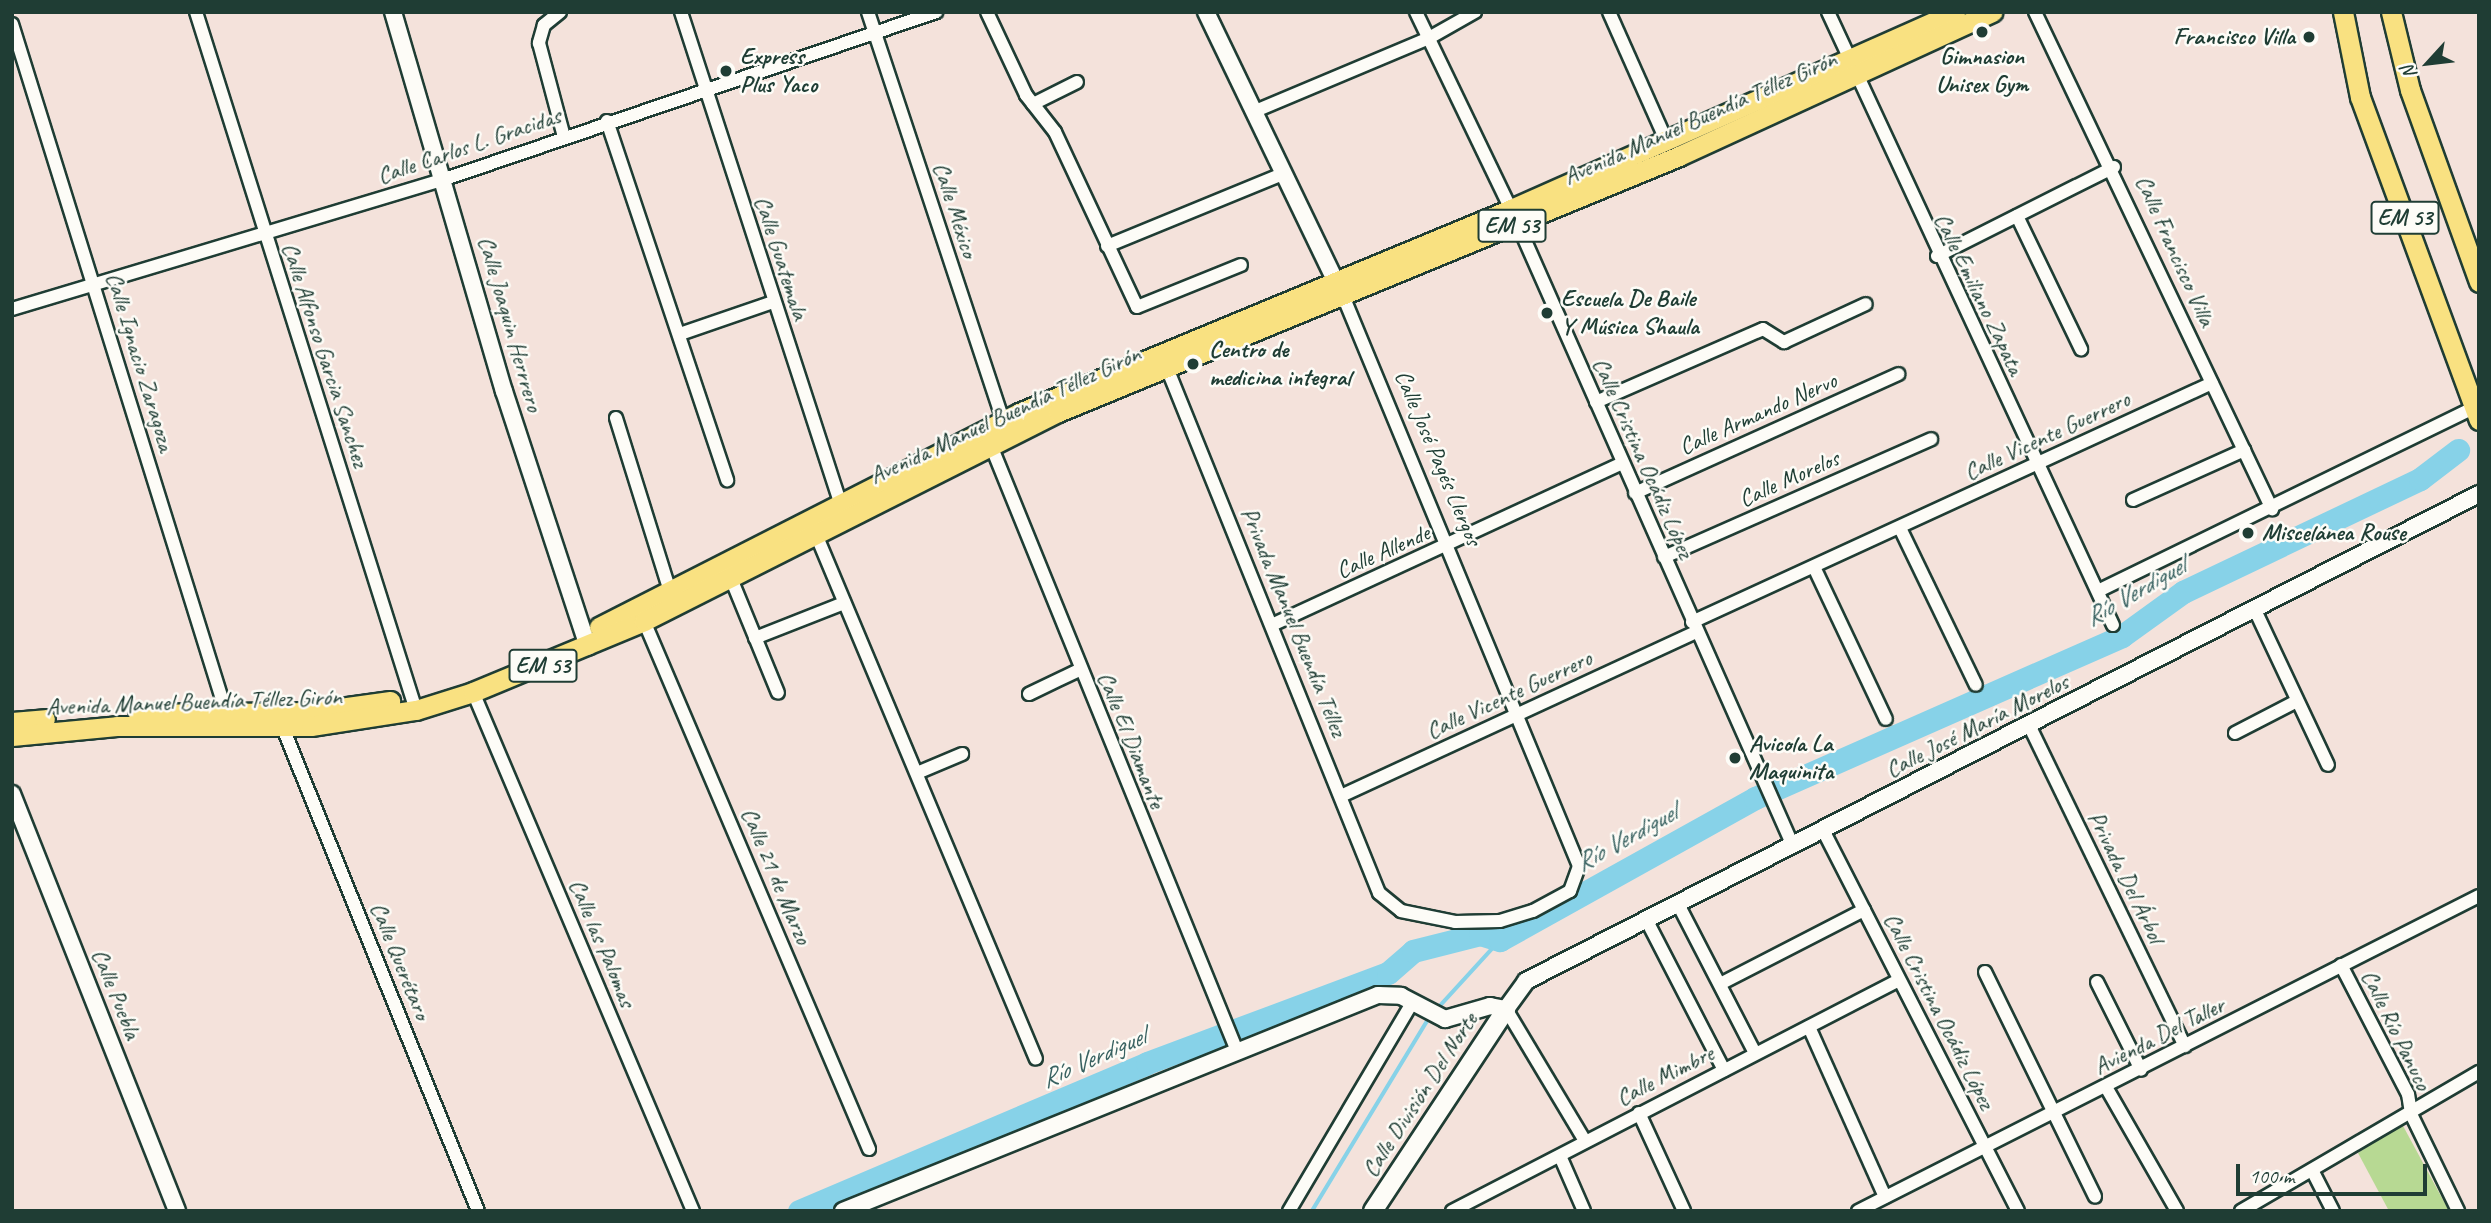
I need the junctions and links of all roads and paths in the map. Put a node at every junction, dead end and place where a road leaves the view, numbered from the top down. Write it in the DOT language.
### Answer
graph roads {
  1 [pos="197,12"];
  2 [pos="393,12"];
  3 [pos="560,12"];
  4 [pos="681,12"];
  5 [pos="868,12"];
  6 [pos="936,12"];
  7 [pos="987,12"];
  8 [pos="1206,12"];
  9 [pos="1416,12"];
  10 [pos="1475,12"];
  11 [pos="1609,12"];
  12 [pos="1828,12"];
  13 [pos="1955,12"];
  14 [pos="1992,12"];
  15 [pos="2035,12"];
  16 [pos="2343,12"];
  17 [pos="2391,12"];
  18 [pos="12,24"];
  19 [pos="875,36"];
  20 [pos="1429,38"];
  21 [pos="1852,69"];
  22 [pos="1077,82"];
  23 [pos="704,89"];
  24 [pos="1032,104"];
  25 [pos="1253,112"];
  26 [pos="607,121"];
  27 [pos="564,137"];
  28 [pos="1667,142"];
  29 [pos="2114,167"];
  30 [pos="1285,173"];
  31 [pos="445,179"];
  32 [pos="2017,216"];
  33 [pos="1514,217"];
  34 [pos="264,233"];
  35 [pos="1107,246"];
  36 [pos="1937,256"];
  37 [pos="1241,265"];
  38 [pos="2479,282"];
  39 [pos="94,285"];
  40 [pos="1341,290"];
  41 [pos="773,302"];
  42 [pos="1866,304"];
  43 [pos="12,309"];
  44 [pos="680,334"];
  45 [pos="2081,349"];
  46 [pos="1167,368"];
  47 [pos="1898,374"];
  48 [pos="2212,383"];
  49 [pos="1596,402"];
  50 [pos="2477,414"];
  51 [pos="616,418"];
  52 [pos="1000,433"];
  53 [pos="1931,439"];
  54 [pos="2244,450"];
  55 [pos="2038,462"];
  56 [pos="1622,463"];
  57 [pos="727,480"];
  58 [pos="1635,492"];
  59 [pos="2479,494"];
  60 [pos="2133,500"];
  61 [pos="842,509"];
  62 [pos="2273,509"];
  63 [pos="1900,528"];
  64 [pos="815,532"];
  65 [pos="1451,545"];
  66 [pos="1664,558"];
  67 [pos="1814,567"];
  68 [pos="730,576"];
  69 [pos="670,591"];
  70 [pos="2098,591"];
  71 [pos="845,603"];
  72 [pos="2255,610"];
  73 [pos="644,621"];
  74 [pos="1274,624"];
  75 [pos="2113,625"];
  76 [pos="1694,627"];
  77 [pos="755,638"];
  78 [pos="586,641"];
  79 [pos="1079,670"];
  80 [pos="1976,685"];
  81 [pos="473,692"];
  82 [pos="778,693"];
  83 [pos="1029,694"];
  84 [pos="2297,701"];
  85 [pos="414,704"];
  86 [pos="226,712"];
  87 [pos="1517,714"];
  88 [pos="1886,719"];
  89 [pos="12,722"];
  90 [pos="2029,725"];
  91 [pos="283,728"];
  92 [pos="2235,733"];
  93 [pos="12,736"];
  94 [pos="962,754"];
  95 [pos="2328,765"];
  96 [pos="917,773"];
  97 [pos="12,794"];
  98 [pos="1341,796"];
  99 [pos="1823,830"];
  100 [pos="1793,846"];
  101 [pos="1379,893"];
  102 [pos="2479,896"];
  103 [pos="1679,906"];
  104 [pos="1864,910"];
  105 [pos="1647,921"];
  106 [pos="2341,965"];
  107 [pos="1985,972"];
  108 [pos="1899,981"];
  109 [pos="2097,982"];
  110 [pos="1720,984"];
  111 [pos="1410,1005"];
  112 [pos="1506,1009"];
  113 [pos="1809,1027"];
  114 [pos="1234,1046"];
  115 [pos="2185,1046"];
  116 [pos="1755,1053"];
  117 [pos="1036,1059"];
  118 [pos="1724,1070"];
  119 [pos="2141,1070"];
  120 [pos="2479,1072"];
  121 [pos="2106,1087"];
  122 [pos="1639,1113"];
  123 [pos="2411,1114"];
  124 [pos="2052,1115"];
  125 [pos="1585,1141"];
  126 [pos="1984,1148"];
  127 [pos="869,1149"];
  128 [pos="1560,1156"];
  129 [pos="2312,1170"];
  130 [pos="1885,1197"];
  131 [pos="2095,1197"];
  132 [pos="177,1211"];
  133 [pos="478,1211"];
  134 [pos="693,1211"];
  135 [pos="844,1211"];
  136 [pos="1289,1211"];
  137 [pos="1373,1211"];
  138 [pos="1452,1211"];
  139 [pos="1584,1211"];
  140 [pos="1684,1211"];
  141 [pos="1858,1211"];
  142 [pos="2018,1211"];
  143 [pos="2177,1211"];
  144 [pos="2241,1211"];
  145 [pos="2333,1211"];
  146 [pos="2458,1211"];
  1 -- 34 [label="street, Calle Alfonso Garcia Sanchez"];
  2 -- 31 [label="street, Calle Joaquin Herrrero"];
  3 -- 27 [label="street"];
  4 -- 23 [label="street, Calle Guatemala"];
  5 -- 19 [label="street, Calle México"];
  6 -- 19 [label="street, Calle Carlos L. Gracidas"];
  7 -- 24 [label="street"];
  8 -- 25 [label="street, Calle José Pagés Llergos"];
  9 -- 20 [label="street, Calle Cristina Ocádiz López"];
  10 -- 20 [label="street"];
  11 -- 28 [label="street"];
  12 -- 21 [label="street, Calle Emiliano Zapata"];
  13 -- 21 [label="main road, Avenida Manuel Buendía Téllez Girón / EM 53"];
  14 -- 21 [label="main road, Avenida Manuel Buendía Téllez Girón / EM 53"];
  15 -- 29 [label="street, Calle Francisco Villa"];
  16 -- 50 [label="main road, EM 53"];
  17 -- 38 [label="main road, EM 53"];
  18 -- 39 [label="street, Calle Ignacio Zaragoza"];
  19 -- 23 [label="street, Calle Carlos L. Gracidas"];
  19 -- 52 [label="street, Calle México"];
  20 -- 25 [label="street"];
  20 -- 33 [label="street, Calle Cristina Ocádiz López"];
  21 -- 28 [label="main road, Avenida Manuel Buendía Téllez Girón / EM 53"];
  21 -- 33 [label="main road, Avenida Manuel Buendía Téllez Girón / EM 53"];
  21 -- 36 [label="street, Calle Emiliano Zapata"];
  22 -- 24 [label="street"];
  23 -- 26 [label="street, Calle Carlos L. Gracidas"];
  23 -- 41 [label="street, Calle Guatemala"];
  24 -- 35 [label="street"];
  25 -- 30 [label="street, Calle José Pagés Llergos"];
  26 -- 27 [label="street, Calle Carlos L. Gracidas"];
  26 -- 44 [label="street"];
  27 -- 31 [label="street, Calle Carlos L. Gracidas"];
  28 -- 33 [label="main road, Avenida Manuel Buendía Téllez Girón / EM 53"];
  29 -- 32 [label="street"];
  29 -- 48 [label="street, Calle Francisco Villa"];
  30 -- 35 [label="street"];
  30 -- 40 [label="street, Calle José Pagés Llergos"];
  31 -- 34 [label="street, Calle Carlos L. Gracidas"];
  31 -- 78 [label="street, Calle Joaquin Herrrero"];
  32 -- 36 [label="street"];
  32 -- 45 [label="street"];
  33 -- 40 [label="main road, Avenida Manuel Buendía Téllez Girón / EM 53"];
  33 -- 49 [label="street, Calle Cristina Ocádiz López"];
  34 -- 39 [label="street, Calle Carlos L. Gracidas"];
  34 -- 85 [label="street, Calle Alfonso Garcia Sanchez"];
  35 -- 37 [label="street"];
  36 -- 55 [label="street, Calle Emiliano Zapata"];
  39 -- 43 [label="street, Calle Carlos L. Gracidas"];
  39 -- 86 [label="street, Calle Ignacio Zaragoza"];
  40 -- 46 [label="main road, Avenida Manuel Buendía Téllez Girón / EM 53"];
  40 -- 52 [label="main road, Avenida Manuel Buendía Téllez Girón / EM 53"];
  40 -- 65 [label="street, Calle José Pagés Llergos"];
  41 -- 44 [label="street"];
  41 -- 61 [label="street, Calle Guatemala"];
  42 -- 49 [label="street"];
  44 -- 57 [label="street"];
  46 -- 52 [label="main road, Avenida Manuel Buendía Téllez Girón / EM 53"];
  46 -- 74 [label="street, Privada Manuel Buendía Téllez"];
  47 -- 58 [label="street, Calle Armando Nervo"];
  48 -- 54 [label="street, Calle Francisco Villa"];
  48 -- 55 [label="street, Calle Vicente Guerrero"];
  49 -- 56 [label="street, Calle Cristina Ocádiz López"];
  50 -- 62 [label="street"];
  51 -- 69 [label="street"];
  52 -- 61 [label="main road, Avenida Manuel Buendía Téllez Girón / EM 53"];
  52 -- 79 [label="street, Calle El Diamante"];
  53 -- 66 [label="street, Calle Morelos"];
  54 -- 60 [label="street"];
  54 -- 62 [label="street, Calle Francisco Villa"];
  55 -- 63 [label="street, Calle Vicente Guerrero"];
  55 -- 70 [label="street, Calle Emiliano Zapata"];
  56 -- 58 [label="street, Calle Cristina Ocádiz López"];
  56 -- 65 [label="street, Calle Allende"];
  58 -- 66 [label="street, Calle Cristina Ocádiz López"];
  59 -- 72 [label="street, Calle José María Morelos"];
  61 -- 64 [label="main road, Avenida Manuel Buendía Téllez Girón / EM 53"];
  61 -- 69 [label="main road, Avenida Manuel Buendía Téllez Girón / EM 53"];
  62 -- 70 [label="street"];
  63 -- 67 [label="street, Calle Vicente Guerrero"];
  63 -- 80 [label="street"];
  64 -- 68 [label="main road, Avenida Manuel Buendía Téllez Girón / EM 53"];
  64 -- 71 [label="street"];
  65 -- 74 [label="street, Calle Allende"];
  65 -- 87 [label="street, Calle José Pagés Llergos"];
  66 -- 76 [label="street, Calle Cristina Ocádiz López"];
  67 -- 76 [label="street, Calle Vicente Guerrero"];
  67 -- 88 [label="street"];
  68 -- 73 [label="main road, Avenida Manuel Buendía Téllez Girón / EM 53"];
  68 -- 77 [label="street"];
  69 -- 78 [label="main road, Avenida Manuel Buendía Téllez Girón / EM 53"];
  70 -- 75 [label="street, Calle Emiliano Zapata"];
  71 -- 77 [label="street"];
  71 -- 96 [label="street"];
  72 -- 84 [label="street"];
  72 -- 90 [label="street, Calle José María Morelos"];
  73 -- 78 [label="main road, Avenida Manuel Buendía Téllez Girón / EM 53"];
  73 -- 127 [label="street, Calle 21 de Marzo"];
  74 -- 98 [label="street, Privada Manuel Buendía Téllez"];
  76 -- 87 [label="street, Calle Vicente Guerrero"];
  76 -- 100 [label="street, Calle Cristina Ocádiz López"];
  77 -- 82 [label="street"];
  78 -- 81 [label="main road, Avenida Manuel Buendía Téllez Girón / EM 53"];
  78 -- 85 [label="main road, Avenida Manuel Buendía Téllez Girón / EM 53"];
  79 -- 83 [label="street"];
  79 -- 114 [label="street, Calle El Diamante"];
  81 -- 85 [label="main road, Avenida Manuel Buendía Téllez Girón / EM 53"];
  81 -- 134 [label="street, Calle las Palomas"];
  84 -- 92 [label="street"];
  84 -- 95 [label="street"];
  85 -- 86 [label="main road, Avenida Manuel Buendía Téllez Girón / EM 53"];
  85 -- 91 [label="main road, Avenida Manuel Buendía Téllez Girón / EM 53"];
  86 -- 89 [label="main road, Avenida Manuel Buendía Téllez Girón / EM 53"];
  87 -- 98 [label="street, Calle Vicente Guerrero"];
  87 -- 101 [label="street, Calle José Pagés Llergos"];
  90 -- 99 [label="street, Calle José María Morelos"];
  90 -- 115 [label="street, Privada Del Árbol"];
  91 -- 93 [label="main road, Avenida Manuel Buendía Téllez Girón / EM 53"];
  91 -- 133 [label="street, Calle Querétaro"];
  94 -- 96 [label="street"];
  96 -- 117 [label="street"];
  97 -- 132 [label="street, Calle Puebla"];
  98 -- 101 [label="street, Privada Manuel Buendía Téllez"];
  99 -- 100 [label="street, Calle José María Morelos"];
  99 -- 104 [label="street, Calle Cristina Ocádiz López"];
  100 -- 103 [label="street, Calle José María Morelos"];
  102 -- 106 [label="street, Avienda Del Taller"];
  103 -- 105 [label="street, Calle José María Morelos"];
  103 -- 110 [label="street"];
  104 -- 108 [label="street, Calle Cristina Ocádiz López"];
  104 -- 110 [label="street"];
  105 -- 112 [label="street, Calle José María Morelos"];
  105 -- 118 [label="street"];
  106 -- 115 [label="street, Avienda Del Taller"];
  106 -- 123 [label="street, Calle Río Panuco"];
  107 -- 124 [label="street"];
  108 -- 113 [label="street, Calle Mimbre"];
  108 -- 126 [label="street, Calle Cristina Ocádiz López"];
  109 -- 119 [label="street"];
  110 -- 116 [label="street"];
  111 -- 112 [label="street, Calle División Del Norte"];
  111 -- 114 [label="street"];
  111 -- 136 [label="street, Calle División Del Norte"];
  112 -- 125 [label="street"];
  112 -- 137 [label="main road, Calle División Del Norte"];
  113 -- 116 [label="street, Calle Mimbre"];
  113 -- 130 [label="street"];
  114 -- 135 [label="street"];
  115 -- 119 [label="street, Avienda Del Taller"];
  116 -- 118 [label="street, Calle Mimbre"];
  118 -- 122 [label="street, Calle Mimbre"];
  119 -- 121 [label="street, Avienda Del Taller"];
  120 -- 123 [label="street"];
  121 -- 124 [label="street, Avienda Del Taller"];
  121 -- 143 [label="street"];
  122 -- 125 [label="street, Calle Mimbre"];
  122 -- 140 [label="street"];
  123 -- 129 [label="street"];
  123 -- 146 [label="street, Calle Río Panuco"];
  124 -- 126 [label="street, Avienda Del Taller"];
  124 -- 131 [label="street"];
  125 -- 128 [label="street, Calle Mimbre"];
  126 -- 130 [label="street, Avienda Del Taller"];
  126 -- 142 [label="street, Calle Cristina Ocádiz López"];
  128 -- 138 [label="street, Calle Mimbre"];
  128 -- 139 [label="street"];
  129 -- 144 [label="street"];
  129 -- 145 [label="street"];
  130 -- 141 [label="street, Avienda Del Taller"];
}
